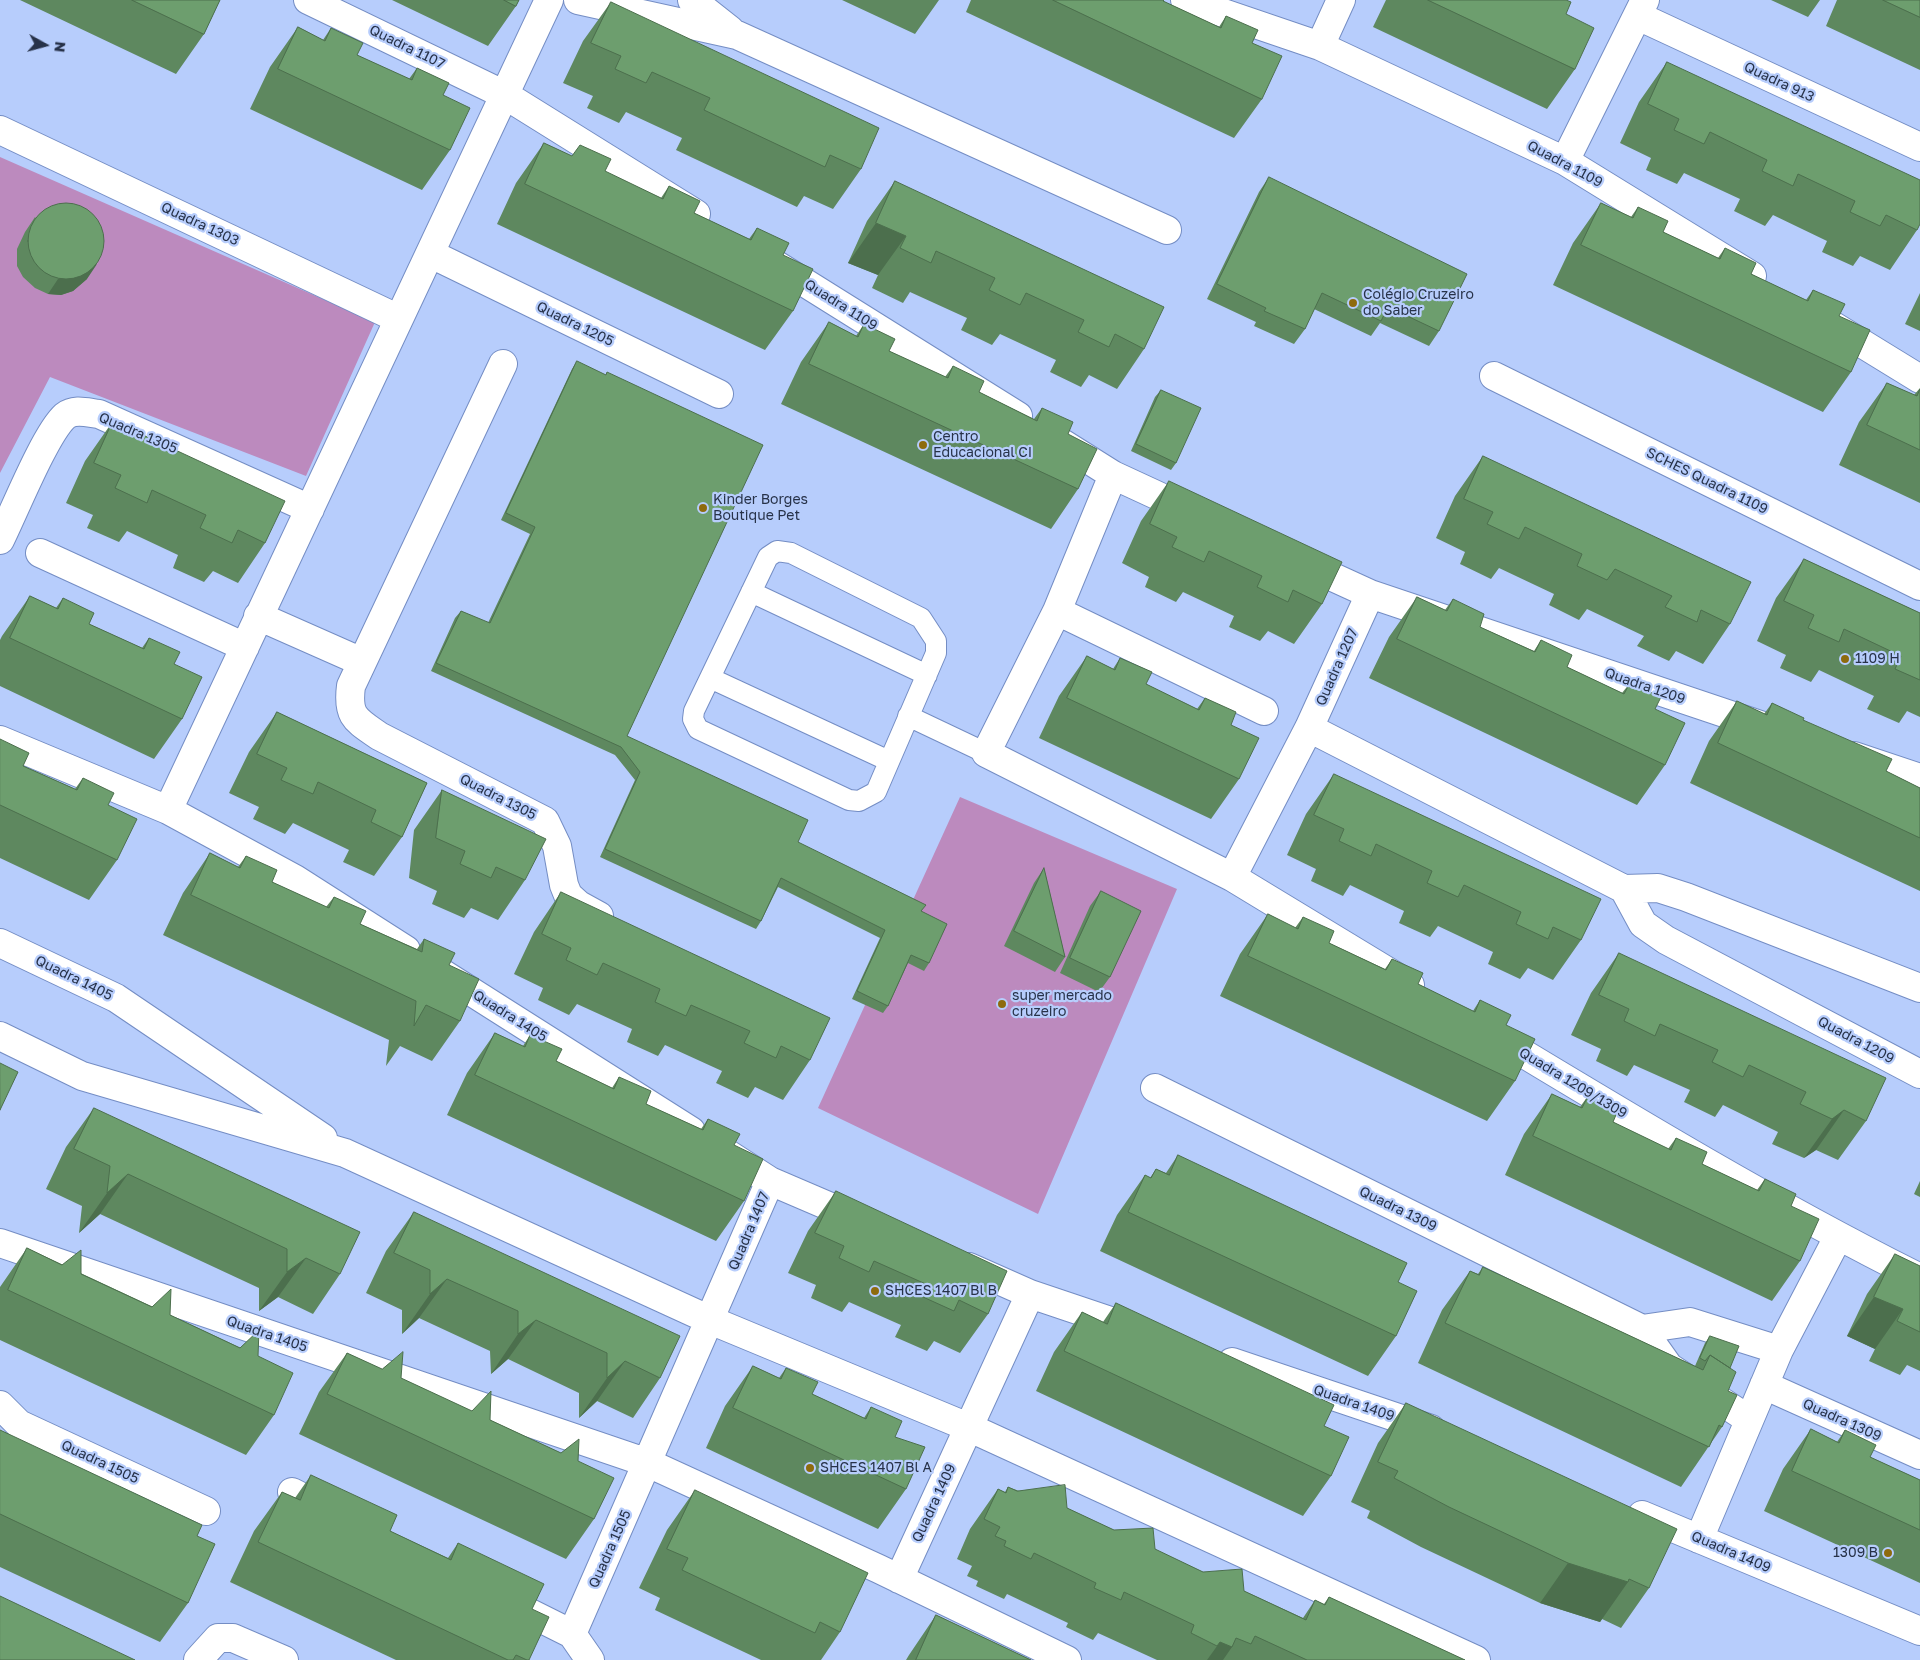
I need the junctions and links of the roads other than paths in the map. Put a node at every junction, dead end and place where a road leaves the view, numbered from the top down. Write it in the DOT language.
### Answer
graph roads {
  1 [pos="308,0"];
  2 [pos="549,0"];
  3 [pos="578,0"];
  4 [pos="692,0"];
  5 [pos="1185,0"];
  6 [pos="1341,0"];
  7 [pos="1641,8"];
  8 [pos="737,35"];
  9 [pos="1320,46"];
  10 [pos="505,95"];
  11 [pos="0,130"];
  12 [pos="1920,147"];
  13 [pos="1564,161"];
  14 [pos="717,227"];
  15 [pos="1167,230"];
  16 [pos="750,248"];
  17 [pos="432,254"];
  18 [pos="1776,290"];
  19 [pos="1810,311"];
  20 [pos="399,319"];
  21 [pos="503,364"];
  22 [pos="1494,376"];
  23 [pos="1920,379"];
  24 [pos="719,394"];
  25 [pos="1113,475"];
  26 [pos="310,509"];
  27 [pos="1219,524"];
  28 [pos="0,540"];
  29 [pos="40,552"];
  30 [pos="1281,553"];
  31 [pos="1920,586"];
  32 [pos="751,592"];
  33 [pos="1370,594"];
  34 [pos="1057,611"];
  35 [pos="258,616"];
  36 [pos="245,647"];
  37 [pos="362,662"];
  38 [pos="927,675"];
  39 [pos="710,678"];
  40 [pos="1264,711"];
  41 [pos="908,716"];
  42 [pos="1309,728"];
  43 [pos="1789,734"];
  44 [pos="0,740"];
  45 [pos="1827,747"];
  46 [pos="986,753"];
  47 [pos="888,761"];
  48 [pos="1920,778"];
  49 [pos="168,810"];
  50 [pos="1232,877"];
  51 [pos="1624,889"];
  52 [pos="623,928"];
  53 [pos="0,943"];
  54 [pos="1920,988"];
  55 [pos="1428,996"];
  56 [pos="1479,1026"];
  57 [pos="0,1036"];
  58 [pos="1920,1074"];
  59 [pos="1155,1088"];
  60 [pos="345,1153"];
  61 [pos="770,1181"];
  62 [pos="887,1231"];
  63 [pos="1838,1237"];
  64 [pos="0,1243"];
  65 [pos="949,1258"];
  66 [pos="1920,1278"];
  67 [pos="1030,1294"];
  68 [pos="710,1320"];
  69 [pos="1642,1330"];
  70 [pos="1160,1338"];
  71 [pos="1779,1350"];
  72 [pos="1207,1354"];
  73 [pos="1764,1385"];
  74 [pos="0,1405"];
  75 [pos="1748,1419"];
  76 [pos="968,1428"];
  77 [pos="1450,1436"];
  78 [pos="1920,1455"];
  79 [pos="648,1463"];
  80 [pos="292,1492"];
  81 [pos="1616,1505"];
  82 [pos="206,1511"];
  83 [pos="353,1523"];
  84 [pos="1699,1539"];
  85 [pos="899,1579"];
  86 [pos="493,1594"];
  87 [pos="1920,1631"];
  88 [pos="572,1634"];
  89 [pos="198,1660"];
  90 [pos="284,1660"];
  91 [pos="590,1660"];
  92 [pos="1066,1660"];
  93 [pos="1476,1660"];
  1 -- 10 [label="street, Quadra 1107"];
  2 -- 10 [label="street"];
  3 -- 8 [label="street"];
  4 -- 8 [label="street"];
  5 -- 9 [label="street, Quadra 1109"];
  6 -- 9 [label="street"];
  7 -- 12 [label="street, Quadra 913"];
  7 -- 13 [label="street, Quadra 913"];
  8 -- 15 [label="street"];
  9 -- 13 [label="street, Quadra 1109"];
  10 -- 14 [label="street"];
  10 -- 17 [label="street"];
  11 -- 20 [label="street, Quadra 1303"];
  13 -- 18 [label="street, Quadra 1109"];
  16 -- 25 [label="street, Quadra 1109"];
  17 -- 20 [label="street"];
  17 -- 24 [label="street, Quadra 1205"];
  19 -- 23 [label="street"];
  20 -- 26 [label="street"];
  21 -- 37 [label="street, Quadra 1305"];
  22 -- 31 [label="street, SCHES Quadra 1109"];
  25 -- 27 [label="street"];
  25 -- 34 [label="street"];
  26 -- 28 [label="street, Quadra 1305"];
  26 -- 35 [label="street"];
  29 -- 36 [label="street"];
  30 -- 33 [label="street"];
  32 -- 38 [label="lane"];
  32 -- 38 [label="lane"];
  32 -- 39 [label="lane"];
  33 -- 42 [label="street, Quadra 1207"];
  33 -- 43 [label="street, Quadra 1209"];
  34 -- 40 [label="street"];
  34 -- 46 [label="street"];
  35 -- 36 [label="street"];
  35 -- 37 [label="street"];
  36 -- 49 [label="street"];
  37 -- 52 [label="street, Quadra 1305"];
  38 -- 41 [label="lane"];
  39 -- 47 [label="lane"];
  39 -- 47 [label="lane"];
  41 -- 46 [label="lane"];
  41 -- 47 [label="lane"];
  42 -- 50 [label="street, Quadra 1207"];
  42 -- 51 [label="street"];
  44 -- 49 [label="street"];
  45 -- 48 [label="street"];
  46 -- 50 [label="street"];
  49 -- 61 [label="street, Quadra 1405"];
  50 -- 55 [label="street"];
  51 -- 54 [label="street"];
  51 -- 58 [label="street, Quadra 1209"];
  53 -- 60 [label="street, Quadra 1405"];
  56 -- 63 [label="street, Quadra 1209/1309"];
  57 -- 60 [label="street, Quadra 1405"];
  59 -- 69 [label="street, Quadra 1309"];
  60 -- 68 [label="street, Quadra 1405"];
  61 -- 62 [label="street, Quadra 1407"];
  61 -- 68 [label="street, Quadra 1407"];
  63 -- 66 [label="street, Quadra 1209/1309"];
  63 -- 71 [label="street"];
  64 -- 79 [label="street, Quadra 1405"];
  65 -- 67 [label="street"];
  67 -- 70 [label="street"];
  67 -- 76 [label="street, Quadra 1409"];
  68 -- 76 [label="street"];
  68 -- 79 [label="street, Quadra 1407"];
  69 -- 71 [label="street"];
  69 -- 75 [label="street, Quadra 1309"];
  71 -- 73 [label="street"];
  72 -- 77 [label="street, Quadra 1409"];
  73 -- 75 [label="street"];
  73 -- 78 [label="street, Quadra 1309"];
  74 -- 82 [label="street, Quadra 1505"];
  75 -- 84 [label="street"];
  76 -- 85 [label="street, Quadra 1409"];
  76 -- 93 [label="street"];
  79 -- 85 [label="street"];
  79 -- 88 [label="street, Quadra 1505"];
  80 -- 83 [label="street"];
  81 -- 84 [label="street, Quadra 1409"];
  84 -- 87 [label="street, Quadra 1409"];
  85 -- 92 [label="street"];
  86 -- 88 [label="street"];
  88 -- 91 [label="street"];
  89 -- 90 [label="street"];
}
